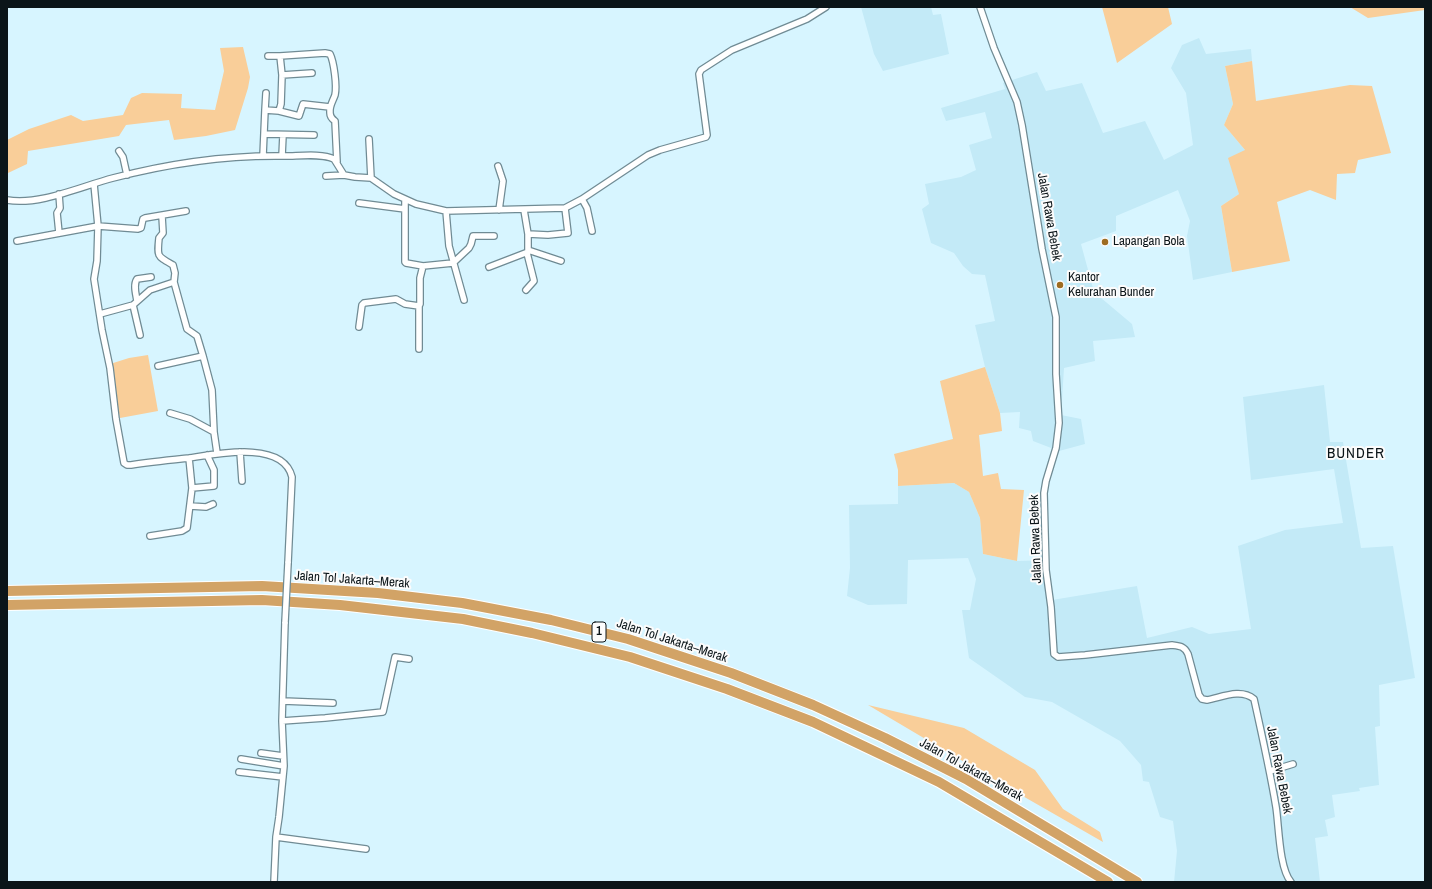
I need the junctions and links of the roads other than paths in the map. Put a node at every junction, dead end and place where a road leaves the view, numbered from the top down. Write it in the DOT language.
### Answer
graph roads {
  1 [pos="826,7"];
  2 [pos="980,7"];
  3 [pos="268,56"];
  4 [pos="280,56"];
  5 [pos="312,73"];
  6 [pos="282,75"];
  7 [pos="266,93"];
  8 [pos="330,107"];
  9 [pos="266,110"];
  10 [pos="279,111"];
  11 [pos="264,134"];
  12 [pos="283,135"];
  13 [pos="314,135"];
  14 [pos="369,139"];
  15 [pos="119,151"];
  16 [pos="263,156"];
  17 [pos="282,156"];
  18 [pos="338,164"];
  19 [pos="498,166"];
  20 [pos="127,175"];
  21 [pos="344,175"];
  22 [pos="326,176"];
  23 [pos="371,178"];
  24 [pos="94,184"];
  25 [pos="59,194"];
  26 [pos="405,199"];
  27 [pos="582,199"];
  28 [pos="7,200"];
  29 [pos="359,203"];
  30 [pos="565,208"];
  31 [pos="405,209"];
  32 [pos="499,210"];
  33 [pos="524,210"];
  34 [pos="186,211"];
  35 [pos="446,211"];
  36 [pos="162,216"];
  37 [pos="98,226"];
  38 [pos="592,231"];
  39 [pos="58,233"];
  40 [pos="528,234"];
  41 [pos="494,236"];
  42 [pos="17,241"];
  43 [pos="527,252"];
  44 [pos="562,261"];
  45 [pos="453,263"];
  46 [pos="423,266"];
  47 [pos="489,266"];
  48 [pos="151,277"];
  49 [pos="174,282"];
  50 [pos="526,290"];
  51 [pos="464,300"];
  52 [pos="135,303"];
  53 [pos="419,306"];
  54 [pos="100,314"];
  55 [pos="360,327"];
  56 [pos="140,335"];
  57 [pos="419,349"];
  58 [pos="203,356"];
  59 [pos="158,366"];
  60 [pos="170,413"];
  61 [pos="214,432"];
  62 [pos="240,452"];
  63 [pos="217,453"];
  64 [pos="207,455"];
  65 [pos="189,458"];
  66 [pos="242,481"];
  67 [pos="192,488"];
  68 [pos="213,504"];
  69 [pos="190,506"];
  70 [pos="150,536"];
  71 [pos="7,591"];
  72 [pos="7,605"];
  73 [pos="409,659"];
  74 [pos="283,701"];
  75 [pos="333,703"];
  76 [pos="282,721"];
  77 [pos="261,753"];
  78 [pos="283,756"];
  79 [pos="241,759"];
  80 [pos="1294,764"];
  81 [pos="284,766"];
  82 [pos="1270,770"];
  83 [pos="239,772"];
  84 [pos="283,777"];
  85 [pos="276,837"];
  86 [pos="366,849"];
  87 [pos="274,882"];
  88 [pos="1108,882"];
  89 [pos="1137,882"];
  90 [pos="1291,882"];
  1 -- 27 [label="street"];
  2 -- 82 [label="street, Jalan Rawa Bebek"];
  3 -- 4 [label="street"];
  4 -- 6 [label="street"];
  4 -- 8 [label="street"];
  5 -- 6 [label="street"];
  6 -- 10 [label="street"];
  7 -- 9 [label="street"];
  8 -- 10 [label="street"];
  8 -- 18 [label="street"];
  9 -- 10 [label="street"];
  9 -- 11 [label="street"];
  11 -- 12 [label="street"];
  11 -- 16 [label="street"];
  12 -- 13 [label="street"];
  12 -- 17 [label="street"];
  14 -- 23 [label="street"];
  15 -- 20 [label="street"];
  16 -- 17 [label="street"];
  16 -- 20 [label="street"];
  17 -- 18 [label="street"];
  18 -- 21 [label="street"];
  19 -- 32 [label="street"];
  20 -- 24 [label="street"];
  21 -- 22 [label="street"];
  21 -- 23 [label="street"];
  23 -- 26 [label="street"];
  24 -- 25 [label="street"];
  24 -- 37 [label="street"];
  25 -- 28 [label="street"];
  25 -- 39 [label="street"];
  26 -- 31 [label="street"];
  26 -- 35 [label="street"];
  27 -- 30 [label="street"];
  27 -- 38 [label="street"];
  29 -- 31 [label="street"];
  30 -- 33 [label="street"];
  30 -- 40 [label="street"];
  31 -- 46 [label="street"];
  32 -- 33 [label="street"];
  32 -- 35 [label="street"];
  33 -- 40 [label="street"];
  34 -- 36 [label="street"];
  35 -- 45 [label="street"];
  36 -- 37 [label="street"];
  36 -- 49 [label="street"];
  37 -- 39 [label="street"];
  37 -- 54 [label="street"];
  39 -- 42 [label="street"];
  40 -- 43 [label="street"];
  41 -- 45 [label="street"];
  43 -- 44 [label="street"];
  43 -- 47 [label="street"];
  43 -- 50 [label="street"];
  45 -- 46 [label="street"];
  45 -- 51 [label="street"];
  46 -- 53 [label="street"];
  48 -- 52 [label="street"];
  49 -- 52 [label="street"];
  49 -- 58 [label="street"];
  52 -- 54 [label="street"];
  52 -- 56 [label="street"];
  53 -- 55 [label="street"];
  53 -- 57 [label="street"];
  54 -- 65 [label="street"];
  58 -- 59 [label="street"];
  58 -- 61 [label="street"];
  60 -- 61 [label="street"];
  61 -- 63 [label="street"];
  62 -- 63 [label="street"];
  62 -- 66 [label="street"];
  62 -- 74 [label="street, bridge"];
  63 -- 64 [label="street"];
  64 -- 65 [label="street"];
  64 -- 67 [label="street"];
  65 -- 67 [label="street"];
  67 -- 69 [label="street"];
  68 -- 69 [label="street"];
  69 -- 70 [label="street"];
  71 -- 89 [label="highway, Jalan Tol Jakarta–Merak / 1"];
  72 -- 88 [label="highway, Jalan Tol Jakarta–Merak / 1"];
  73 -- 76 [label="street"];
  74 -- 75 [label="street"];
  74 -- 76 [label="street"];
  76 -- 78 [label="street"];
  77 -- 78 [label="street"];
  78 -- 81 [label="street"];
  79 -- 81 [label="street"];
  80 -- 82 [label="street"];
  81 -- 84 [label="street"];
  82 -- 90 [label="street, Jalan Rawa Bebek"];
  83 -- 84 [label="street"];
  84 -- 85 [label="street"];
  85 -- 86 [label="street"];
  85 -- 87 [label="street"];
}
